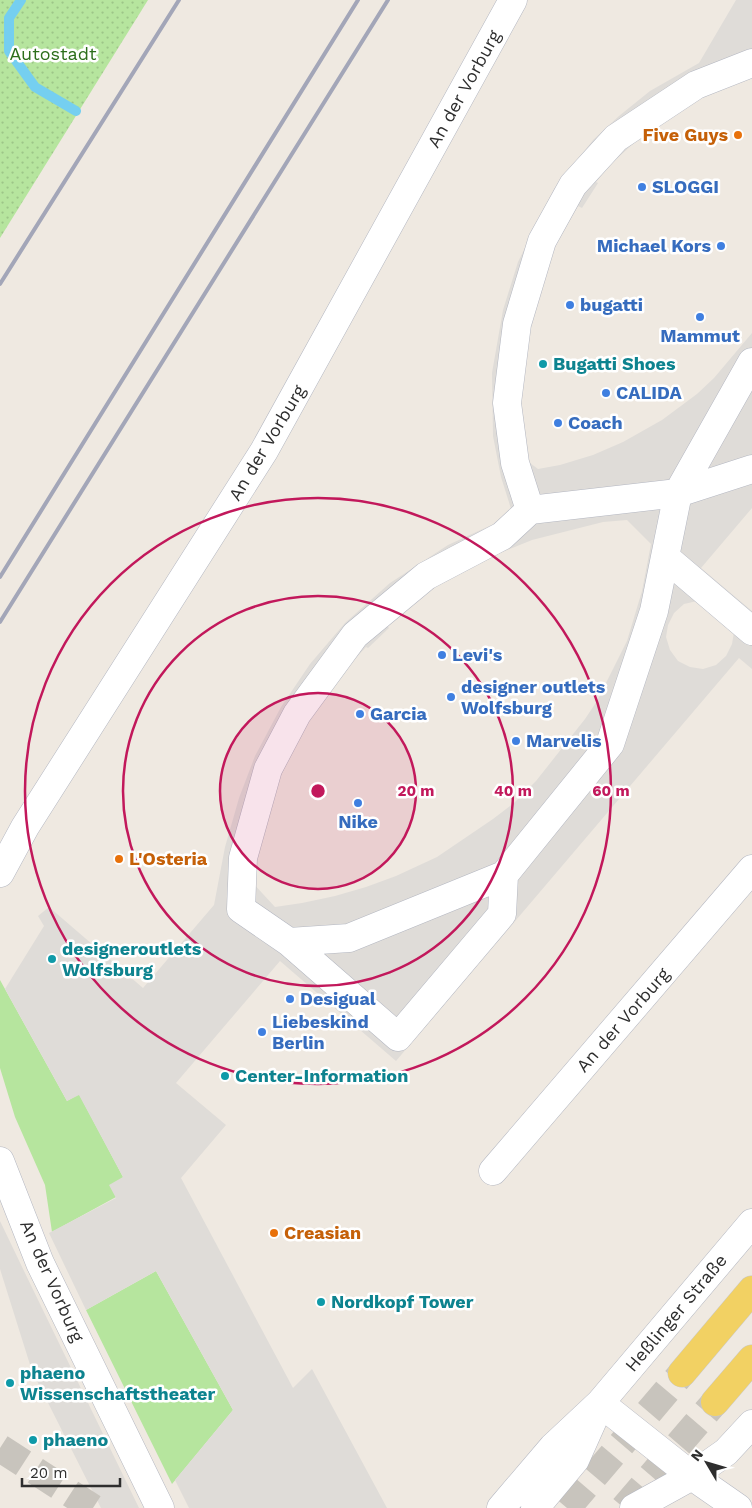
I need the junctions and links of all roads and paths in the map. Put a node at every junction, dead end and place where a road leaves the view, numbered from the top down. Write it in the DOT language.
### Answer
graph roads {
  1 [pos="513,0"];
  2 [pos="752,63"];
  3 [pos="752,362"];
  4 [pos="752,469"];
  5 [pos="678,492"];
  6 [pos="530,510"];
  7 [pos="665,557"];
  8 [pos="752,632"];
  9 [pos="752,869"];
  10 [pos="0,873"];
  11 [pos="504,875"];
  12 [pos="289,942"];
  13 [pos="0,1161"];
  14 [pos="493,1171"];
  15 [pos="752,1223"];
  16 [pos="752,1290"];
  17 [pos="752,1358"];
  18 [pos="682,1373"];
  19 [pos="715,1402"];
  20 [pos="600,1403"];
  21 [pos="752,1424"];
  22 [pos="692,1476"];
  23 [pos="160,1508"];
  24 [pos="501,1508"];
  25 [pos="535,1508"];
  26 [pos="634,1508"];
  27 [pos="738,1508"];
  1 -- 10 [label="street, An der Vorburg"];
  2 -- 6 [label="street"];
  3 -- 5 [label="street"];
  4 -- 5 [label="street"];
  5 -- 6 [label="street"];
  5 -- 7 [label="street"];
  6 -- 12 [label="street"];
  7 -- 8 [label="street"];
  7 -- 11 [label="street"];
  9 -- 14 [label="street, An der Vorburg"];
  11 -- 12 [label="street"];
  11 -- 12 [label="street"];
  13 -- 23 [label="street, An der Vorburg"];
  15 -- 20 [label="street, Heßlinger Straße"];
  16 -- 18 [label="main road"];
  17 -- 19 [label="main road"];
  20 -- 22 [label="street"];
  20 -- 24 [label="street, Heßlinger Straße"];
  20 -- 25 [label="street, Heßlinger Straße"];
  21 -- 22 [label="street"];
  22 -- 26 [label="street"];
  22 -- 27 [label="street"];
}
